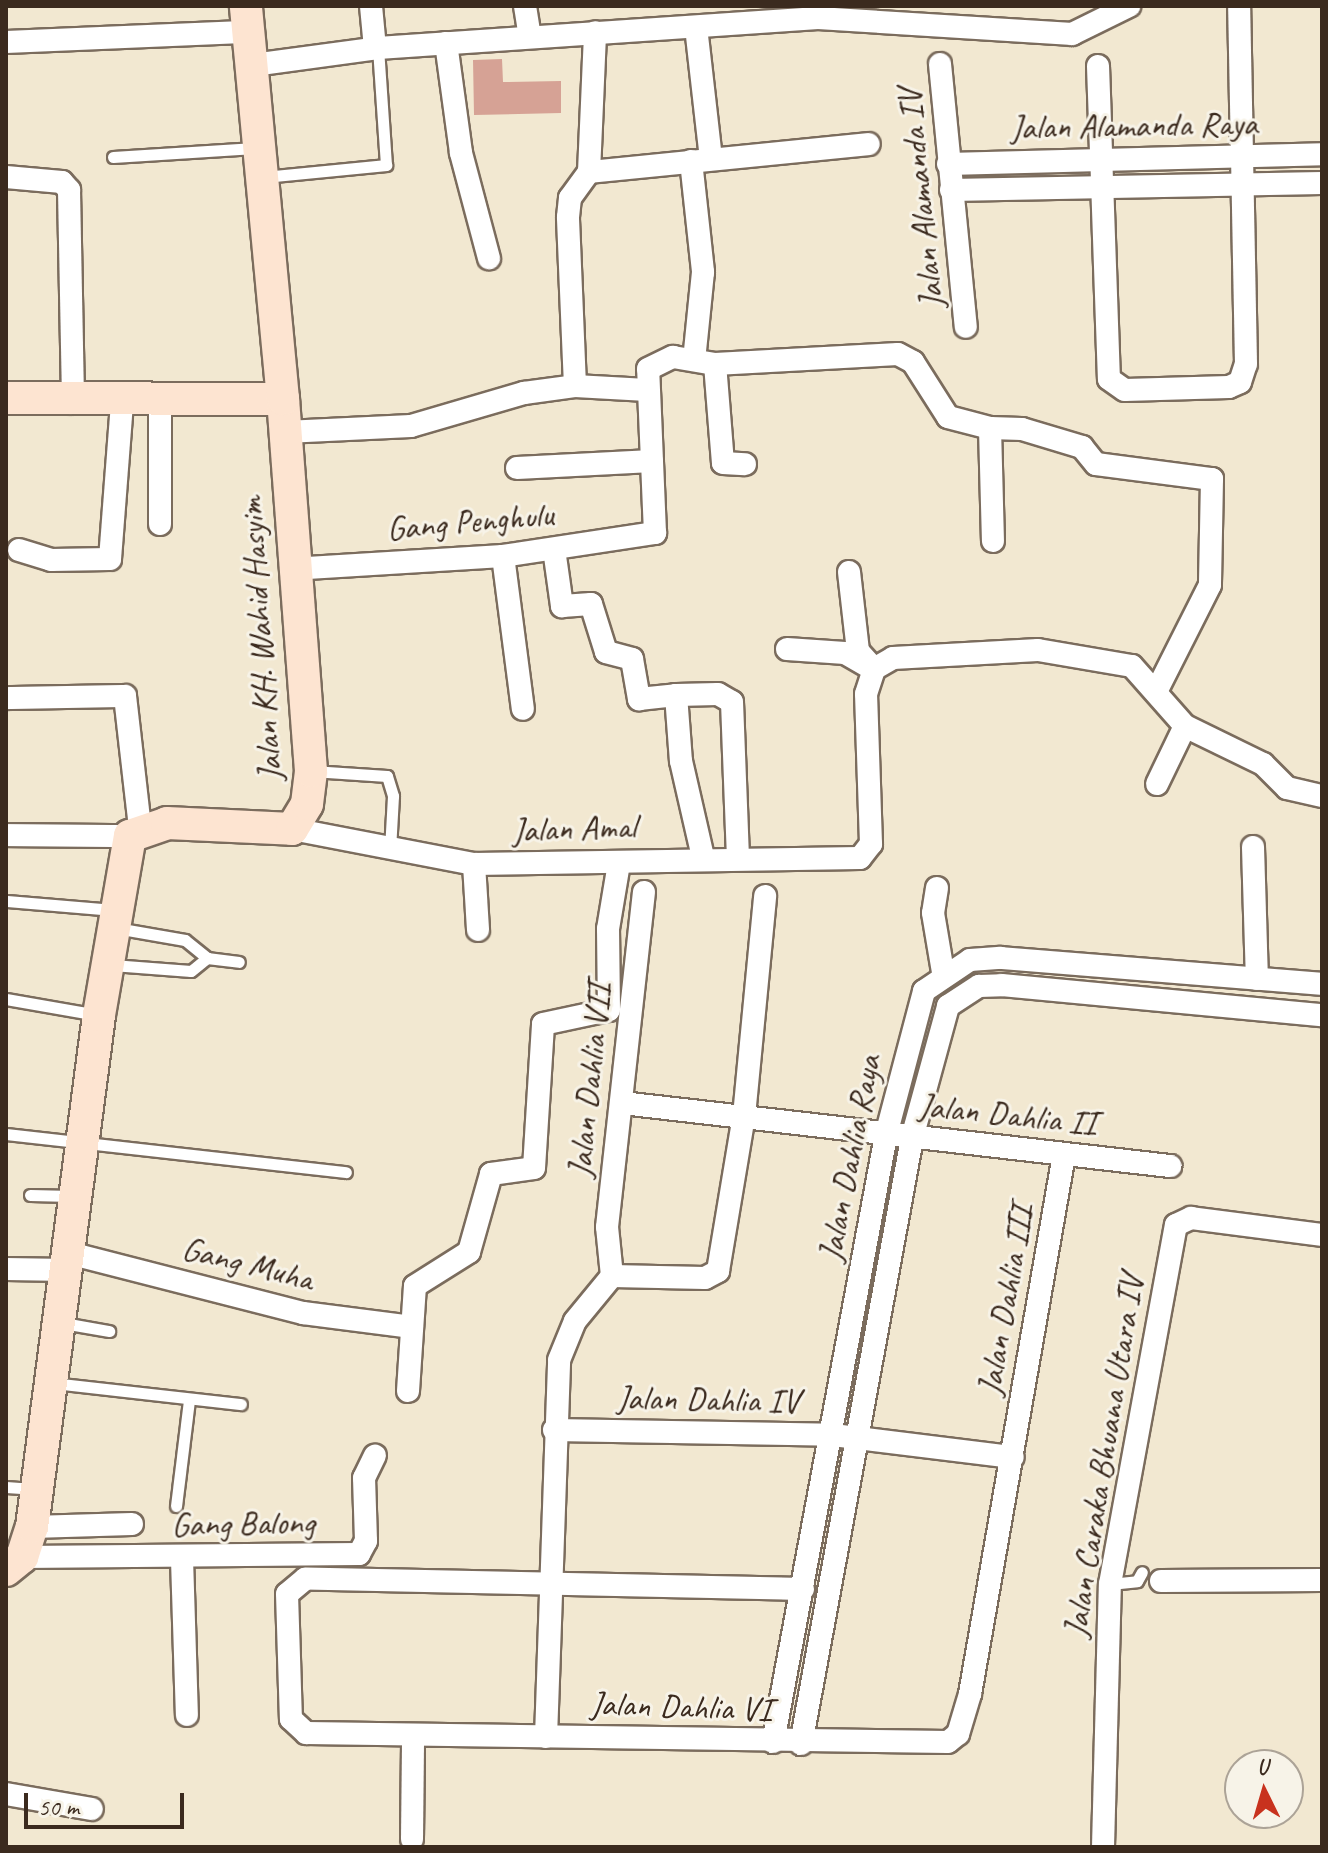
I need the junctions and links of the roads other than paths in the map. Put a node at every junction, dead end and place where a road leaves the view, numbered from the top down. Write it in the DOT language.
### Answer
graph roads {
  1 [pos="371,6"];
  2 [pos="525,6"];
  3 [pos="1129,6"];
  4 [pos="1239,6"];
  5 [pos="818,12"];
  6 [pos="247,19"];
  7 [pos="696,27"];
  8 [pos="595,32"];
  9 [pos="530,36"];
  10 [pos="6,42"];
  11 [pos="446,43"];
  12 [pos="376,48"];
  13 [pos="940,64"];
  14 [pos="253,65"];
  15 [pos="1098,66"];
  16 [pos="869,144"];
  17 [pos="1322,154"];
  18 [pos="1242,156"];
  19 [pos="113,157"];
  20 [pos="701,160"];
  21 [pos="1099,160"];
  22 [pos="261,162"];
  23 [pos="948,164"];
  24 [pos="589,172"];
  25 [pos="6,177"];
  26 [pos="1322,183"];
  27 [pos="1242,185"];
  28 [pos="1100,187"];
  29 [pos="951,190"];
  30 [pos="489,258"];
  31 [pos="966,327"];
  32 [pos="705,362"];
  33 [pos="575,386"];
  34 [pos="647,390"];
  35 [pos="6,398"];
  36 [pos="283,399"];
  37 [pos="73,403"];
  38 [pos="122,403"];
  39 [pos="160,404"];
  40 [pos="990,428"];
  41 [pos="285,432"];
  42 [pos="652,461"];
  43 [pos="745,464"];
  44 [pos="517,468"];
  45 [pos="160,524"];
  46 [pos="993,541"];
  47 [pos="554,549"];
  48 [pos="19,550"];
  49 [pos="503,556"];
  50 [pos="291,569"];
  51 [pos="849,572"];
  52 [pos="787,649"];
  53 [pos="874,669"];
  54 [pos="1156,692"];
  55 [pos="676,695"];
  56 [pos="6,698"];
  57 [pos="523,709"];
  58 [pos="1185,726"];
  59 [pos="311,771"];
  60 [pos="1157,784"];
  61 [pos="1322,796"];
  62 [pos="292,829"];
  63 [pos="135,832"];
  64 [pos="6,835"];
  65 [pos="1253,847"];
  66 [pos="390,850"];
  67 [pos="738,855"];
  68 [pos="703,857"];
  69 [pos="619,863"];
  70 [pos="474,864"];
  71 [pos="937,888"];
  72 [pos="644,892"];
  73 [pos="765,896"];
  74 [pos="7,901"];
  75 [pos="113,919"];
  76 [pos="478,930"];
  77 [pos="207,958"];
  78 [pos="239,962"];
  79 [pos="106,964"];
  80 [pos="943,972"];
  81 [pos="1257,979"];
  82 [pos="1322,984"];
  83 [pos="6,999"];
  84 [pos="99,1015"];
  85 [pos="1322,1015"];
  86 [pos="622,1103"];
  87 [pos="744,1116"];
  88 [pos="6,1134"];
  89 [pos="886,1135"];
  90 [pos="912,1138"];
  91 [pos="83,1144"];
  92 [pos="1064,1155"];
  93 [pos="1170,1166"];
  94 [pos="346,1172"];
  95 [pos="30,1195"];
  96 [pos="76,1196"];
  97 [pos="1322,1235"];
  98 [pos="69,1262"];
  99 [pos="6,1269"];
  100 [pos="612,1276"];
  101 [pos="59,1322"];
  102 [pos="412,1327"];
  103 [pos="109,1331"];
  104 [pos="52,1383"];
  105 [pos="408,1391"];
  106 [pos="189,1400"];
  107 [pos="241,1404"];
  108 [pos="554,1430"];
  109 [pos="833,1435"];
  110 [pos="860,1439"];
  111 [pos="375,1455"];
  112 [pos="1013,1457"];
  113 [pos="22,1488"];
  114 [pos="176,1506"];
  115 [pos="132,1524"];
  116 [pos="32,1527"];
  117 [pos="182,1559"];
  118 [pos="14,1563"];
  119 [pos="1151,1577"];
  120 [pos="1322,1580"];
  121 [pos="547,1582"];
  122 [pos="1110,1584"];
  123 [pos="803,1589"];
  124 [pos="187,1715"];
  125 [pos="413,1736"];
  126 [pos="546,1737"];
  127 [pos="773,1742"];
  128 [pos="948,1742"];
  129 [pos="801,1744"];
  130 [pos="6,1794"];
  131 [pos="92,1809"];
  132 [pos="412,1839"];
  133 [pos="1103,1847"];
  1 -- 12 [label="street"];
  2 -- 9 [label="street"];
  3 -- 5 [label="street"];
  4 -- 18 [label="street"];
  5 -- 7 [label="street"];
  6 -- 10 [label="street"];
  6 -- 14 [label="street, Jalan KH. Wahid Hasyim"];
  7 -- 8 [label="street"];
  7 -- 20 [label="street"];
  8 -- 9 [label="street"];
  8 -- 24 [label="street"];
  9 -- 11 [label="street"];
  11 -- 12 [label="street"];
  11 -- 30 [label="street"];
  12 -- 14 [label="street"];
  12 -- 22 [label="lane"];
  13 -- 23 [label="street, Jalan Alamanda IV"];
  14 -- 22 [label="street, Jalan KH. Wahid Hasyim"];
  15 -- 21 [label="street"];
  16 -- 20 [label="street"];
  17 -- 18 [label="street, Jalan Alamanda Raya"];
  18 -- 21 [label="street, Jalan Alamanda Raya"];
  18 -- 27 [label="street"];
  19 -- 22 [label="lane"];
  20 -- 24 [label="street"];
  20 -- 32 [label="street"];
  21 -- 23 [label="street, Jalan Alamanda Raya"];
  21 -- 28 [label="street"];
  22 -- 36 [label="street, Jalan KH. Wahid Hasyim"];
  23 -- 29 [label="street, Jalan Alamanda IV"];
  24 -- 33 [label="street"];
  25 -- 37 [label="street"];
  26 -- 27 [label="street, Jalan Alamanda Raya"];
  27 -- 28 [label="street, Jalan Alamanda Raya"];
  27 -- 28 [label="street"];
  28 -- 29 [label="street, Jalan Alamanda Raya"];
  29 -- 31 [label="street, Jalan Alamanda IV"];
  32 -- 34 [label="street"];
  32 -- 40 [label="street"];
  32 -- 43 [label="street"];
  33 -- 34 [label="street"];
  33 -- 41 [label="street"];
  34 -- 42 [label="street"];
  35 -- 37 [label="street"];
  36 -- 39 [label="street"];
  36 -- 41 [label="street, Jalan KH. Wahid Hasyim"];
  37 -- 38 [label="street"];
  38 -- 39 [label="street"];
  38 -- 48 [label="street"];
  39 -- 45 [label="street"];
  40 -- 46 [label="street"];
  40 -- 54 [label="street"];
  41 -- 50 [label="street, Jalan KH. Wahid Hasyim"];
  42 -- 44 [label="street"];
  42 -- 47 [label="street, Gang Penghulu"];
  47 -- 49 [label="street, Gang Penghulu"];
  47 -- 55 [label="street"];
  49 -- 50 [label="street, Gang Penghulu"];
  49 -- 57 [label="street"];
  50 -- 59 [label="street, Jalan KH. Wahid Hasyim"];
  51 -- 53 [label="street"];
  52 -- 53 [label="street"];
  53 -- 54 [label="street"];
  53 -- 67 [label="street, Jalan Amal"];
  54 -- 58 [label="street"];
  55 -- 67 [label="street"];
  55 -- 68 [label="street"];
  56 -- 63 [label="street"];
  58 -- 60 [label="street"];
  58 -- 61 [label="street"];
  59 -- 62 [label="street, Jalan KH. Wahid Hasyim"];
  59 -- 66 [label="lane"];
  62 -- 63 [label="street, Jalan KH. Wahid Hasyim"];
  62 -- 66 [label="street, Jalan Amal"];
  63 -- 64 [label="street"];
  63 -- 75 [label="street"];
  65 -- 81 [label="street"];
  66 -- 70 [label="street, Jalan Amal"];
  67 -- 68 [label="street, Jalan Amal"];
  68 -- 69 [label="street, Jalan Amal"];
  69 -- 70 [label="street, Jalan Amal"];
  69 -- 102 [label="street"];
  70 -- 76 [label="street"];
  71 -- 80 [label="street"];
  72 -- 86 [label="street, Jalan Dahlia VII"];
  73 -- 87 [label="street"];
  74 -- 75 [label="lane"];
  75 -- 77 [label="lane"];
  75 -- 79 [label="street"];
  77 -- 78 [label="lane"];
  77 -- 79 [label="lane"];
  79 -- 84 [label="street"];
  80 -- 81 [label="street"];
  80 -- 89 [label="street, Jalan Dahlia Raya"];
  81 -- 82 [label="street"];
  83 -- 84 [label="lane"];
  84 -- 91 [label="street"];
  85 -- 90 [label="street, Jalan Dahlia Raya"];
  86 -- 87 [label="street, Jalan Dahlia II"];
  86 -- 100 [label="street, Jalan Dahlia VII"];
  87 -- 89 [label="street, Jalan Dahlia II"];
  87 -- 100 [label="street"];
  88 -- 91 [label="lane"];
  89 -- 90 [label="street, Jalan Dahlia II"];
  89 -- 109 [label="street, Jalan Dahlia Raya"];
  90 -- 92 [label="street, Jalan Dahlia II"];
  90 -- 110 [label="street, Jalan Dahlia Raya"];
  91 -- 94 [label="lane"];
  91 -- 96 [label="street"];
  92 -- 93 [label="street, Jalan Dahlia II"];
  92 -- 112 [label="street, Jalan Dahlia III"];
  95 -- 96 [label="lane"];
  96 -- 98 [label="street"];
  97 -- 122 [label="street, Jalan Caraka Bhuana Utara IV"];
  98 -- 99 [label="street, Gang Muha"];
  98 -- 101 [label="street"];
  98 -- 102 [label="street, Gang Muha"];
  100 -- 108 [label="street"];
  101 -- 103 [label="lane"];
  101 -- 104 [label="street"];
  102 -- 105 [label="street"];
  104 -- 106 [label="lane"];
  104 -- 113 [label="street"];
  106 -- 107 [label="lane"];
  106 -- 114 [label="lane"];
  108 -- 109 [label="street, Jalan Dahlia IV"];
  108 -- 121 [label="street"];
  109 -- 110 [label="street, Jalan Dahlia IV"];
  109 -- 123 [label="street, Jalan Dahlia Raya"];
  110 -- 112 [label="street"];
  110 -- 129 [label="street, Jalan Dahlia Raya"];
  111 -- 117 [label="street, Gang Balong"];
  112 -- 128 [label="street, Jalan Dahlia III"];
  113 -- 116 [label="street"];
  115 -- 116 [label="street"];
  116 -- 118 [label="street"];
  117 -- 118 [label="street, Gang Balong"];
  117 -- 124 [label="street"];
  119 -- 120 [label="street"];
  119 -- 122 [label="lane"];
  121 -- 123 [label="street"];
  121 -- 125 [label="street, Jalan Dahlia VI"];
  121 -- 126 [label="street"];
  122 -- 133 [label="street, Jalan Caraka Bhuana Utara IV"];
  123 -- 127 [label="street, Jalan Dahlia Raya"];
  125 -- 126 [label="street, Jalan Dahlia VI"];
  125 -- 132 [label="street"];
  126 -- 127 [label="street, Jalan Dahlia VI"];
  127 -- 129 [label="street, Jalan Dahlia VI"];
  128 -- 129 [label="street, Jalan Dahlia VI"];
  130 -- 131 [label="street"];
}
